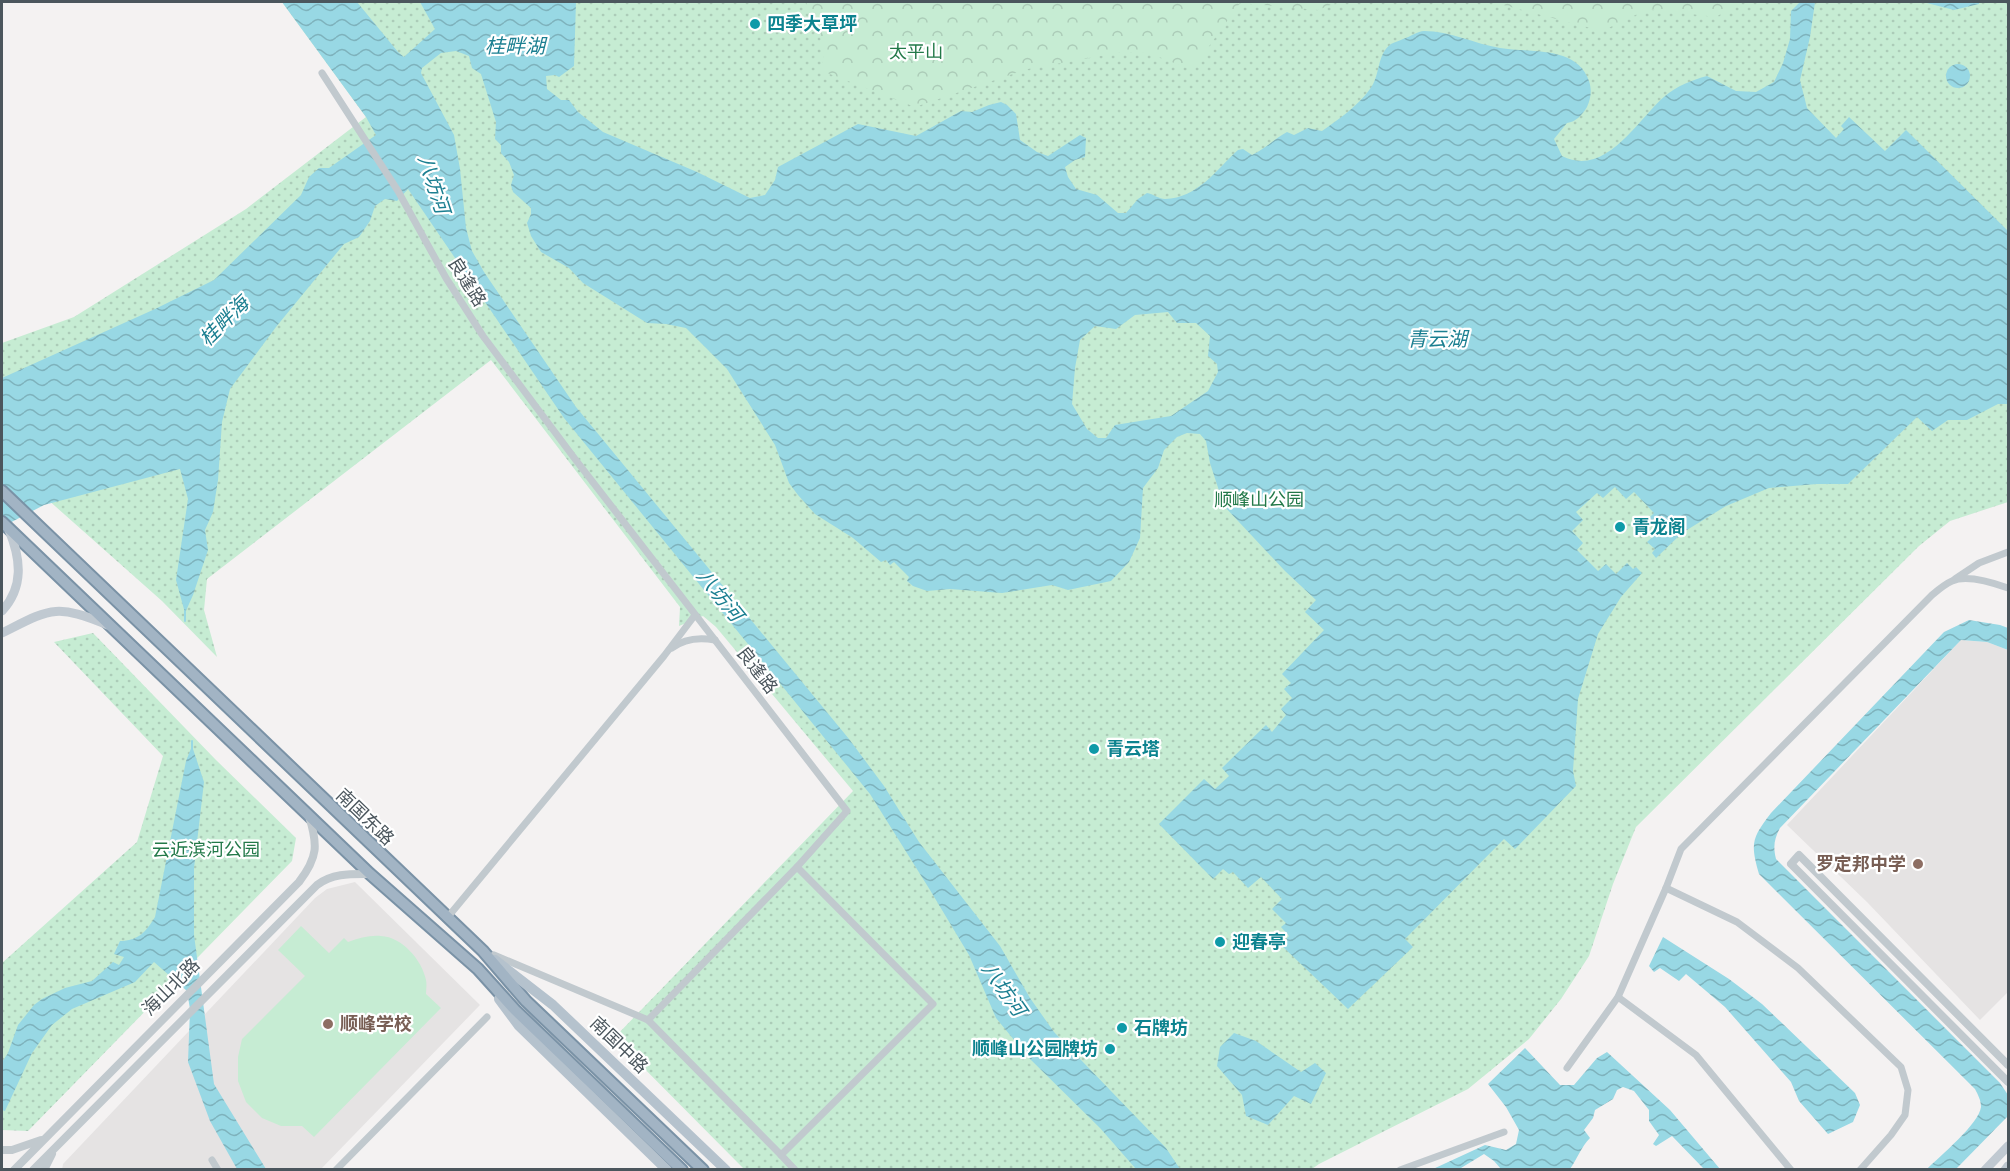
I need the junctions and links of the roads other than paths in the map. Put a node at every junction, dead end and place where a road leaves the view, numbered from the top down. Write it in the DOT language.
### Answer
graph roads {
  1 [pos="322,73"];
  2 [pos="2,491"];
  3 [pos="5,525"];
  4 [pos="2008,552"];
  5 [pos="1954,580"];
  6 [pos="2008,588"];
  7 [pos="2,611"];
  8 [pos="695,615"];
  9 [pos="108,625"];
  10 [pos="2,633"];
  11 [pos="715,640"];
  12 [pos="664,656"];
  13 [pos="308,813"];
  14 [pos="797,867"];
  15 [pos="370,874"];
  16 [pos="1666,888"];
  17 [pos="447,918"];
  18 [pos="483,951"];
  19 [pos="478,969"];
  20 [pos="1618,996"];
  21 [pos="487,1017"];
  22 [pos="648,1020"];
  23 [pos="2008,1065"];
  24 [pos="1567,1068"];
  25 [pos="2008,1082"];
  26 [pos="1504,1132"];
  27 [pos="45,1138"];
  28 [pos="2008,1145"];
  29 [pos="55,1147"];
  30 [pos="2,1150"];
  31 [pos="782,1155"];
  32 [pos="212,1160"];
  33 [pos="14,1170"];
  34 [pos="33,1170"];
  35 [pos="44,1170"];
  36 [pos="218,1170"];
  37 [pos="336,1170"];
  38 [pos="667,1170"];
  39 [pos="682,1170"];
  40 [pos="703,1170"];
  41 [pos="726,1170"];
  42 [pos="795,1170"];
  43 [pos="1400,1170"];
  44 [pos="1791,1170"];
  45 [pos="1860,1170"];
  46 [pos="1985,1170"];
  1 -- 8 [label="street, 良逢路"];
  2 -- 17 [label="highway, 南国东路"];
  3 -- 7 [label="main road"];
  3 -- 9 [label="highway, 南国东路"];
  4 -- 5 [label="street"];
  5 -- 6 [label="street"];
  5 -- 16 [label="street"];
  8 -- 11 [label="street, 良逢路"];
  8 -- 12 [label="street"];
  9 -- 10 [label="main road"];
  9 -- 13 [label="highway, 南国东路"];
  11 -- 12 [label="street"];
  11 -- 14 [label="street, 良逢路"];
  12 -- 17 [label="street"];
  13 -- 15 [label="highway, 南国东路"];
  13 -- 27 [label="street, 海山北路"];
  14 -- 22 [label="street"];
  14 -- 31 [label="street"];
  15 -- 19 [label="highway, 南国东路"];
  15 -- 29 [label="street, 海山北路"];
  16 -- 20 [label="street"];
  16 -- 45 [label="street"];
  17 -- 18 [label="highway, 南国东路"];
  18 -- 22 [label="street"];
  18 -- 40 [label="highway, 南国东路"];
  18 -- 41 [label="main road, 南国中路"];
  19 -- 38 [label="main road"];
  19 -- 39 [label="highway, 南国东路"];
  20 -- 24 [label="street"];
  20 -- 44 [label="street"];
  21 -- 37 [label="street"];
  22 -- 31 [label="street"];
  23 -- 25 [label="street"];
  26 -- 43 [label="street"];
  27 -- 30 [label="street"];
  27 -- 33 [label="street, 海山北路"];
  28 -- 46 [label="main road"];
  29 -- 34 [label="street, 海山北路"];
  29 -- 35 [label="street"];
  31 -- 42 [label="street"];
  32 -- 36 [label="street"];
}
